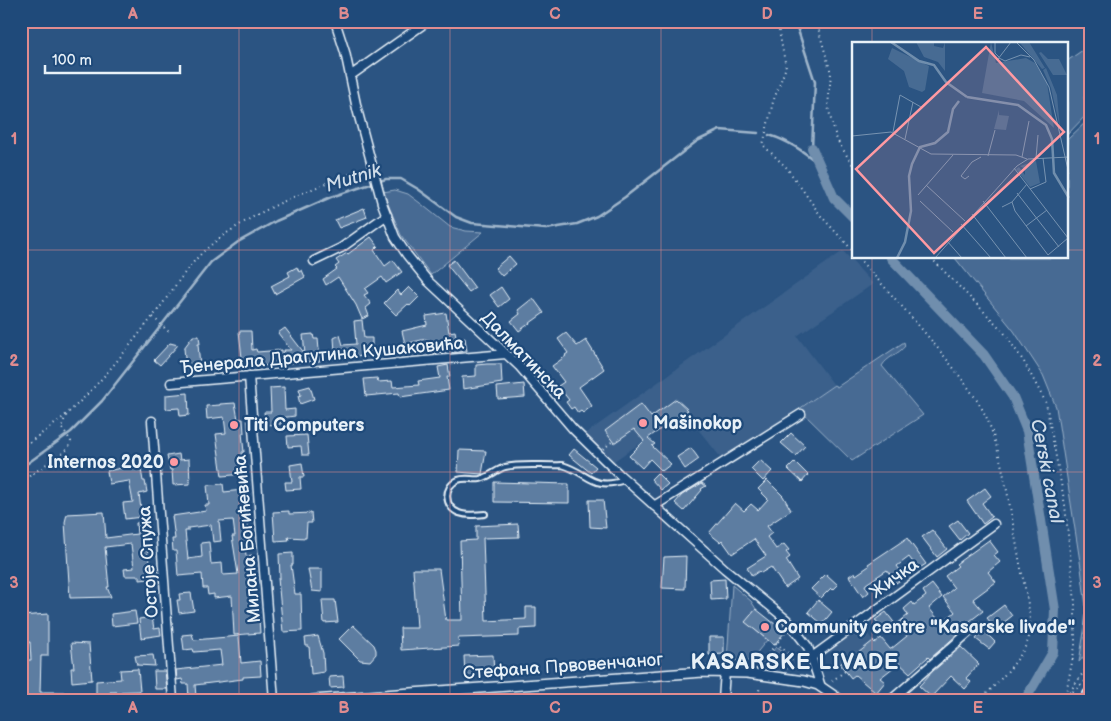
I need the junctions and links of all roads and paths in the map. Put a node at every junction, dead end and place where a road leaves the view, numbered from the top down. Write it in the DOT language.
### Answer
graph roads {
  1 [pos="335,21"];
  2 [pos="428,21"];
  3 [pos="777,21"];
  4 [pos="816,21"];
  5 [pos="350,76"];
  6 [pos="852,164"];
  7 [pos="372,166"];
  8 [pos="386,215"];
  9 [pos="852,250"];
  10 [pos="859,259"];
  11 [pos="931,259"];
  12 [pos="314,261"];
  13 [pos="153,316"];
  14 [pos="170,332"];
  15 [pos="506,354"];
  16 [pos="249,376"];
  17 [pos="171,383"];
  18 [pos="67,414"];
  19 [pos="802,414"];
  20 [pos="152,421"];
  21 [pos="613,441"];
  22 [pos="21,448"];
  23 [pos="602,450"];
  24 [pos="625,480"];
  25 [pos="21,482"];
  26 [pos="654,506"];
  27 [pos="485,514"];
  28 [pos="994,524"];
  29 [pos="792,625"];
  30 [pos="976,626"];
  31 [pos="776,643"];
  32 [pos="812,657"];
  33 [pos="1090,663"];
  34 [pos="759,665"];
  35 [pos="787,669"];
  36 [pos="845,671"];
  37 [pos="725,672"];
  38 [pos="1090,677"];
  39 [pos="832,681"];
  40 [pos="760,686"];
  41 [pos="821,687"];
  42 [pos="1090,694"];
  43 [pos="444,695"];
  44 [pos="337,699"];
  45 [pos="1065,699"];
  46 [pos="173,700"];
  47 [pos="274,700"];
  48 [pos="313,700"];
  49 [pos="723,700"];
  50 [pos="757,700"];
  51 [pos="840,700"];
  52 [pos="891,700"];
  53 [pos="981,700"];
  54 [pos="1086,700"];
  1 -- 5 [label="street, Далматинска"];
  2 -- 5 [label="street"];
  3 -- 9 [label="path"];
  4 -- 6 [label="path"];
  5 -- 7 [label="street, Далматинска"];
  7 -- 8 [label="street, Далматинска"];
  7 -- 13 [label="path"];
  8 -- 12 [label="street"];
  8 -- 15 [label="street, Далматинска"];
  10 -- 53 [label="path"];
  11 -- 45 [label="path"];
  13 -- 14 [label="path"];
  13 -- 18 [label="path"];
  15 -- 16 [label="street, Ђенерала Драгутина Кушаковића"];
  15 -- 24 [label="street, Далматинска"];
  16 -- 17 [label="street, Ђенерала Драгутина Кушаковића"];
  16 -- 47 [label="street, Милана Богићевића"];
  18 -- 22 [label="path"];
  18 -- 25 [label="path"];
  19 -- 26 [label="street"];
  20 -- 46 [label="street, Остоје Спужа"];
  21 -- 23 [label="path"];
  24 -- 26 [label="street, Далматинска"];
  24 -- 27 [label="lane"];
  26 -- 29 [label="street, Далматинска"];
  28 -- 32 [label="street, Жичка"];
  29 -- 31 [label="path"];
  29 -- 32 [label="street, Далматинска"];
  30 -- 52 [label="street"];
  31 -- 34 [label="path"];
  31 -- 35 [label="path"];
  32 -- 41 [label="street, Далматинска"];
  33 -- 45 [label="path"];
  36 -- 39 [label="path"];
  37 -- 41 [label="street, Стефана Првовенчаног"];
  37 -- 43 [label="street, Стефана Првовенчаног"];
  37 -- 49 [label="street"];
  38 -- 45 [label="path"];
  40 -- 50 [label="path"];
  41 -- 51 [label="street, Стефана Првовенчаног"];
  42 -- 54 [label="main road"];
  43 -- 44 [label="street, Стефана Првовенчаног"];
  44 -- 48 [label="street, Стефана Првовенчаног"];
}
